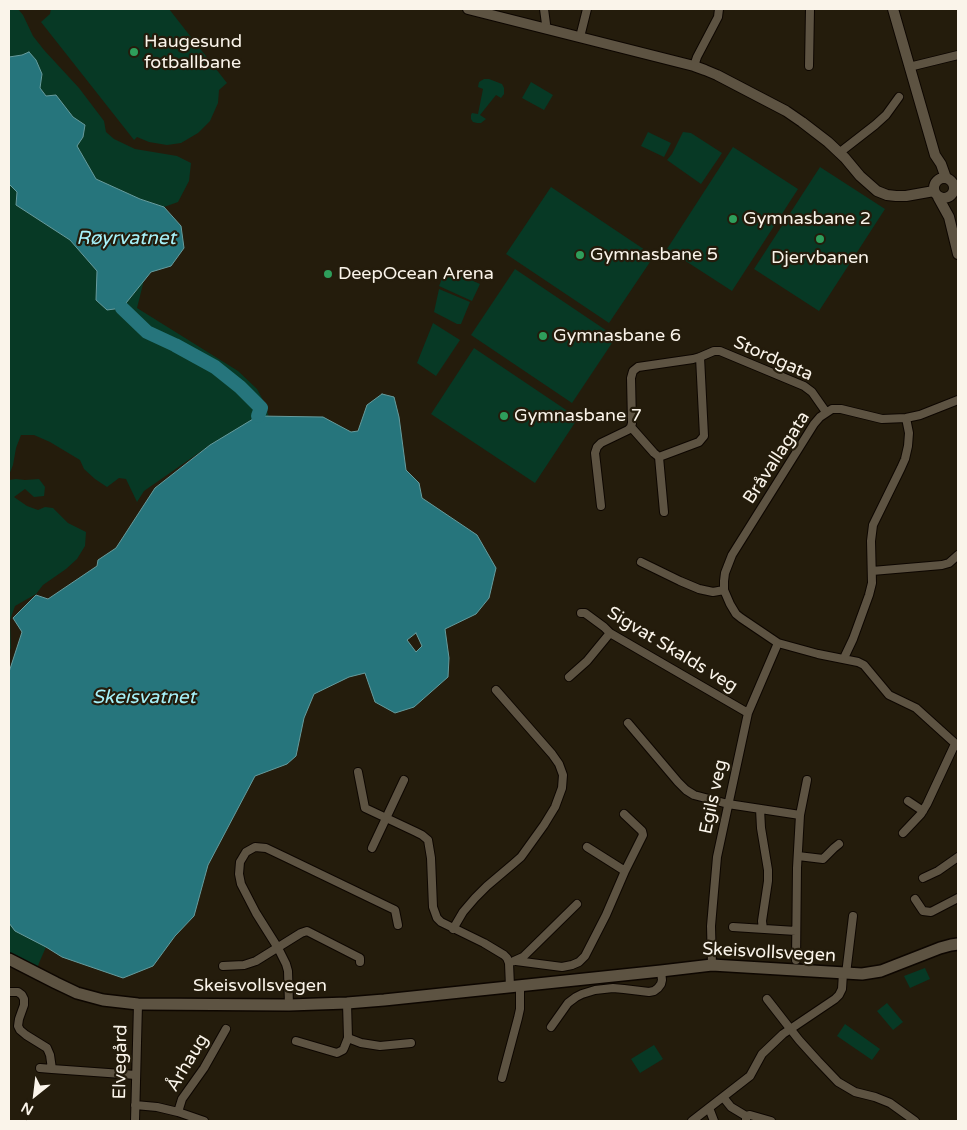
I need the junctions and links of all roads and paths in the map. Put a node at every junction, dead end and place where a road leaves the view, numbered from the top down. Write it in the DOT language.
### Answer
graph roads {
  1 [pos="468,9"];
  2 [pos="544,9"];
  3 [pos="587,9"];
  4 [pos="719,9"];
  5 [pos="810,9"];
  6 [pos="892,9"];
  7 [pos="545,28"];
  8 [pos="580,37"];
  9 [pos="958,55"];
  10 [pos="694,66"];
  11 [pos="809,66"];
  12 [pos="909,67"];
  13 [pos="900,97"];
  14 [pos="839,152"];
  15 [pos="950,185"];
  16 [pos="936,194"];
  17 [pos="950,217"];
  18 [pos="958,254"];
  19 [pos="700,357"];
  20 [pos="958,400"];
  21 [pos="826,412"];
  22 [pos="906,418"];
  23 [pos="631,427"];
  24 [pos="659,458"];
  25 [pos="601,506"];
  26 [pos="664,512"];
  27 [pos="958,555"];
  28 [pos="641,562"];
  29 [pos="872,572"];
  30 [pos="724,590"];
  31 [pos="581,614"];
  32 [pos="610,633"];
  33 [pos="778,642"];
  34 [pos="844,658"];
  35 [pos="569,677"];
  36 [pos="492,700"];
  37 [pos="748,713"];
  38 [pos="628,723"];
  39 [pos="957,745"];
  40 [pos="358,772"];
  41 [pos="404,780"];
  42 [pos="807,780"];
  43 [pos="908,801"];
  44 [pos="728,804"];
  45 [pos="760,809"];
  46 [pos="922,811"];
  47 [pos="624,814"];
  48 [pos="800,815"];
  49 [pos="386,818"];
  50 [pos="903,833"];
  51 [pos="839,844"];
  52 [pos="587,847"];
  53 [pos="372,848"];
  54 [pos="798,856"];
  55 [pos="958,857"];
  56 [pos="625,871"];
  57 [pos="923,878"];
  58 [pos="958,898"];
  59 [pos="915,899"];
  60 [pos="577,904"];
  61 [pos="854,916"];
  62 [pos="398,924"];
  63 [pos="733,927"];
  64 [pos="453,929"];
  65 [pos="763,929"];
  66 [pos="796,931"];
  67 [pos="958,944"];
  68 [pos="278,948"];
  69 [pos="9,959"];
  70 [pos="796,960"];
  71 [pos="360,962"];
  72 [pos="512,962"];
  73 [pos="712,965"];
  74 [pos="223,966"];
  75 [pos="661,971"];
  76 [pos="845,974"];
  77 [pos="515,986"];
  78 [pos="9,992"];
  79 [pos="767,999"];
  80 [pos="138,1004"];
  81 [pos="347,1004"];
  82 [pos="289,1005"];
  83 [pos="551,1027"];
  84 [pos="790,1028"];
  85 [pos="226,1029"];
  86 [pos="348,1038"];
  87 [pos="296,1041"];
  88 [pos="411,1043"];
  89 [pos="40,1068"];
  90 [pos="52,1069"];
  91 [pos="136,1075"];
  92 [pos="502,1078"];
  93 [pos="723,1097"];
  94 [pos="135,1105"];
  95 [pos="709,1108"];
  96 [pos="178,1112"];
  97 [pos="746,1118"];
  98 [pos="135,1121"];
  99 [pos="204,1121"];
  100 [pos="692,1121"];
  101 [pos="714,1121"];
  102 [pos="771,1121"];
  103 [pos="915,1121"];
  1 -- 7 [label="street"];
  2 -- 7 [label="street"];
  3 -- 8 [label="street"];
  4 -- 10 [label="street"];
  5 -- 11 [label="street"];
  6 -- 12 [label="street"];
  7 -- 8 [label="street"];
  8 -- 10 [label="street"];
  9 -- 12 [label="street"];
  10 -- 14 [label="street"];
  12 -- 15 [label="street"];
  13 -- 14 [label="street"];
  14 -- 16 [label="street"];
  15 -- 16 [label="street"];
  15 -- 16 [label="street"];
  15 -- 17 [label="street"];
  16 -- 17 [label="street"];
  17 -- 18 [label="street"];
  19 -- 21 [label="street, Stordgata"];
  19 -- 23 [label="street, Stordgata"];
  19 -- 24 [label="street"];
  20 -- 22 [label="street, Bråvallagata"];
  21 -- 22 [label="street, Bråvallagata"];
  21 -- 30 [label="street, Bråvallagata"];
  22 -- 29 [label="street"];
  23 -- 24 [label="street"];
  23 -- 25 [label="street"];
  24 -- 26 [label="street"];
  27 -- 29 [label="street"];
  28 -- 30 [label="street"];
  29 -- 34 [label="street"];
  30 -- 33 [label="street"];
  31 -- 32 [label="street, Sigvat Skalds veg"];
  32 -- 35 [label="street"];
  32 -- 37 [label="street, Sigvat Skalds veg"];
  33 -- 34 [label="street"];
  33 -- 37 [label="street, Egils veg"];
  34 -- 39 [label="street"];
  36 -- 64 [label="street"];
  37 -- 44 [label="street, Egils veg"];
  38 -- 44 [label="street"];
  39 -- 46 [label="street"];
  40 -- 49 [label="street"];
  41 -- 49 [label="street"];
  42 -- 48 [label="street"];
  43 -- 46 [label="street"];
  44 -- 45 [label="street"];
  44 -- 73 [label="street, Egils veg"];
  45 -- 48 [label="street"];
  45 -- 65 [label="street"];
  46 -- 50 [label="street"];
  47 -- 56 [label="street"];
  48 -- 54 [label="street"];
  49 -- 53 [label="street"];
  49 -- 64 [label="street"];
  51 -- 54 [label="street"];
  52 -- 56 [label="street"];
  54 -- 66 [label="street"];
  55 -- 57 [label="street"];
  56 -- 72 [label="street"];
  58 -- 59 [label="street"];
  60 -- 72 [label="street"];
  61 -- 76 [label="street, Skeisvollsvegen"];
  62 -- 68 [label="street"];
  63 -- 65 [label="street"];
  64 -- 72 [label="street"];
  65 -- 66 [label="street"];
  66 -- 70 [label="street"];
  67 -- 76 [label="main road, Skeisvollsvegen"];
  68 -- 71 [label="street"];
  68 -- 74 [label="street"];
  68 -- 82 [label="street"];
  69 -- 80 [label="main road, Skeisvollsvegen"];
  72 -- 77 [label="street"];
  73 -- 75 [label="main road, Skeisvollsvegen"];
  73 -- 76 [label="main road, Skeisvollsvegen"];
  75 -- 77 [label="main road, Skeisvollsvegen"];
  75 -- 83 [label="street"];
  76 -- 84 [label="street"];
  77 -- 81 [label="main road, Skeisvollsvegen"];
  77 -- 92 [label="street"];
  78 -- 90 [label="street"];
  79 -- 84 [label="street"];
  80 -- 82 [label="main road, Skeisvollsvegen"];
  80 -- 91 [label="street, Elvegård"];
  81 -- 82 [label="main road, Skeisvollsvegen"];
  81 -- 86 [label="street"];
  84 -- 93 [label="street"];
  84 -- 103 [label="street"];
  85 -- 96 [label="street, Århaug"];
  86 -- 87 [label="street"];
  86 -- 88 [label="street"];
  89 -- 90 [label="street"];
  90 -- 91 [label="street"];
  91 -- 94 [label="street, Elvegård"];
  93 -- 95 [label="street"];
  93 -- 97 [label="street"];
  94 -- 96 [label="street, Århaug"];
  94 -- 98 [label="street, Elvegård"];
  95 -- 100 [label="street"];
  95 -- 101 [label="street"];
  96 -- 99 [label="street, Århaug"];
  97 -- 102 [label="street"];
}
